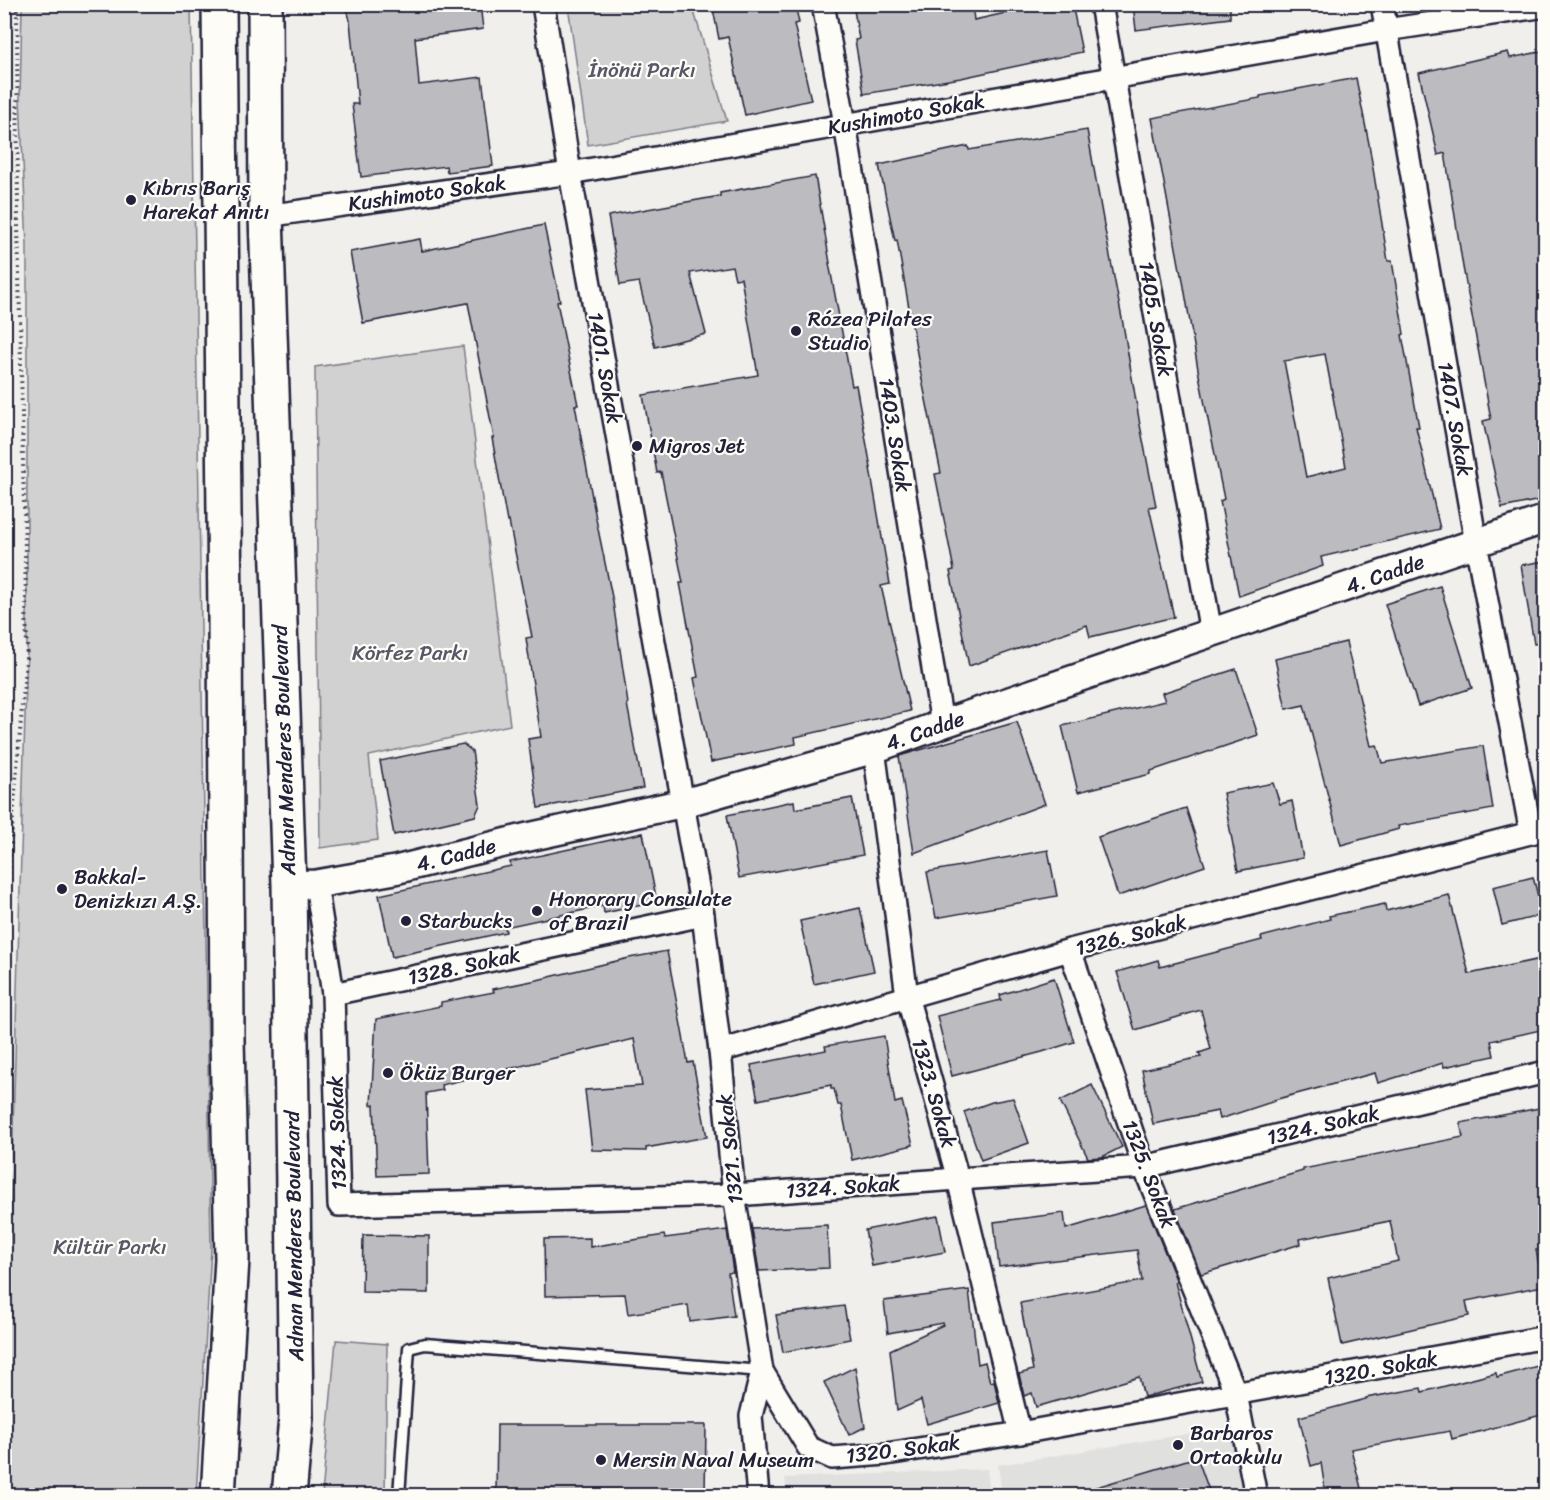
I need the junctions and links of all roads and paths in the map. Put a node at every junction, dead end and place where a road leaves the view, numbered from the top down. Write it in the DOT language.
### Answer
graph roads {
  1 [pos="17,4"];
  2 [pos="219,4"];
  3 [pos="265,4"];
  4 [pos="543,4"];
  5 [pos="823,4"];
  6 [pos="1101,4"];
  7 [pos="1382,4"];
  8 [pos="1545,6"];
  9 [pos="1386,30"];
  10 [pos="1115,78"];
  11 [pos="845,124"];
  12 [pos="570,173"];
  13 [pos="266,216"];
  14 [pos="1545,519"];
  15 [pos="1476,543"];
  16 [pos="1211,633"];
  17 [pos="942,724"];
  18 [pos="874,749"];
  19 [pos="684,803"];
  20 [pos="1538,831"];
  21 [pos="302,885"];
  22 [pos="703,915"];
  23 [pos="1070,950"];
  24 [pos="333,994"];
  25 [pos="907,996"];
  26 [pos="720,1051"];
  27 [pos="1545,1072"];
  28 [pos="4,1096"];
  29 [pos="1144,1167"];
  30 [pos="958,1179"];
  31 [pos="734,1195"];
  32 [pos="1545,1337"];
  33 [pos="762,1371"];
  34 [pos="1236,1394"];
  35 [pos="1020,1433"];
  36 [pos="218,1496"];
  37 [pos="289,1496"];
  38 [pos="399,1496"];
  39 [pos="758,1496"];
  40 [pos="1257,1496"];
  1 -- 28 [label="path"];
  2 -- 36 [label="main road"];
  3 -- 13 [label="main road, Adnan Menderes Boulevard"];
  4 -- 12 [label="street, 1401. Sokak"];
  5 -- 11 [label="street, 1403. Sokak"];
  6 -- 10 [label="street, 1405. Sokak"];
  7 -- 9 [label="street, 1407. Sokak"];
  8 -- 9 [label="street, Kushimoto Sokak"];
  9 -- 10 [label="street, Kushimoto Sokak"];
  9 -- 15 [label="street, 1407. Sokak"];
  10 -- 11 [label="street, Kushimoto Sokak"];
  10 -- 16 [label="street, 1405. Sokak"];
  11 -- 12 [label="street, Kushimoto Sokak"];
  11 -- 17 [label="street, 1403. Sokak"];
  12 -- 13 [label="street, Kushimoto Sokak"];
  12 -- 19 [label="street, 1401. Sokak"];
  13 -- 21 [label="main road, Adnan Menderes Boulevard"];
  14 -- 15 [label="street, 4. Cadde"];
  15 -- 16 [label="street, 4. Cadde"];
  15 -- 20 [label="street, 1407. Sokak"];
  16 -- 17 [label="street, 4. Cadde"];
  17 -- 18 [label="street, 4. Cadde"];
  18 -- 19 [label="street, 4. Cadde"];
  18 -- 25 [label="street, 1323. Sokak"];
  19 -- 21 [label="street, 4. Cadde"];
  19 -- 22 [label="street, 1321. Sokak"];
  20 -- 23 [label="street, 1326. Sokak"];
  21 -- 24 [label="street"];
  21 -- 37 [label="main road, Adnan Menderes Boulevard"];
  22 -- 24 [label="street, 1328. Sokak"];
  22 -- 26 [label="street, 1321. Sokak"];
  23 -- 25 [label="street, 1326. Sokak"];
  23 -- 29 [label="street, 1325. Sokak"];
  24 -- 31 [label="street, 1324. Sokak"];
  25 -- 26 [label="street, 1326. Sokak"];
  25 -- 30 [label="street, 1323. Sokak"];
  26 -- 31 [label="street, 1321. Sokak"];
  27 -- 29 [label="street, 1324. Sokak"];
  29 -- 30 [label="street, 1324. Sokak"];
  29 -- 34 [label="street, 1325. Sokak"];
  30 -- 31 [label="street, 1324. Sokak"];
  30 -- 35 [label="street, 1323. Sokak"];
  31 -- 33 [label="street, 1321. Sokak"];
  32 -- 34 [label="street, 1320. Sokak"];
  33 -- 35 [label="street, 1320. Sokak"];
  33 -- 38 [label="lane"];
  33 -- 39 [label="street, 1321. Sokak"];
  34 -- 35 [label="street, 1320. Sokak"];
  34 -- 40 [label="street, 1325. Sokak"];
}
